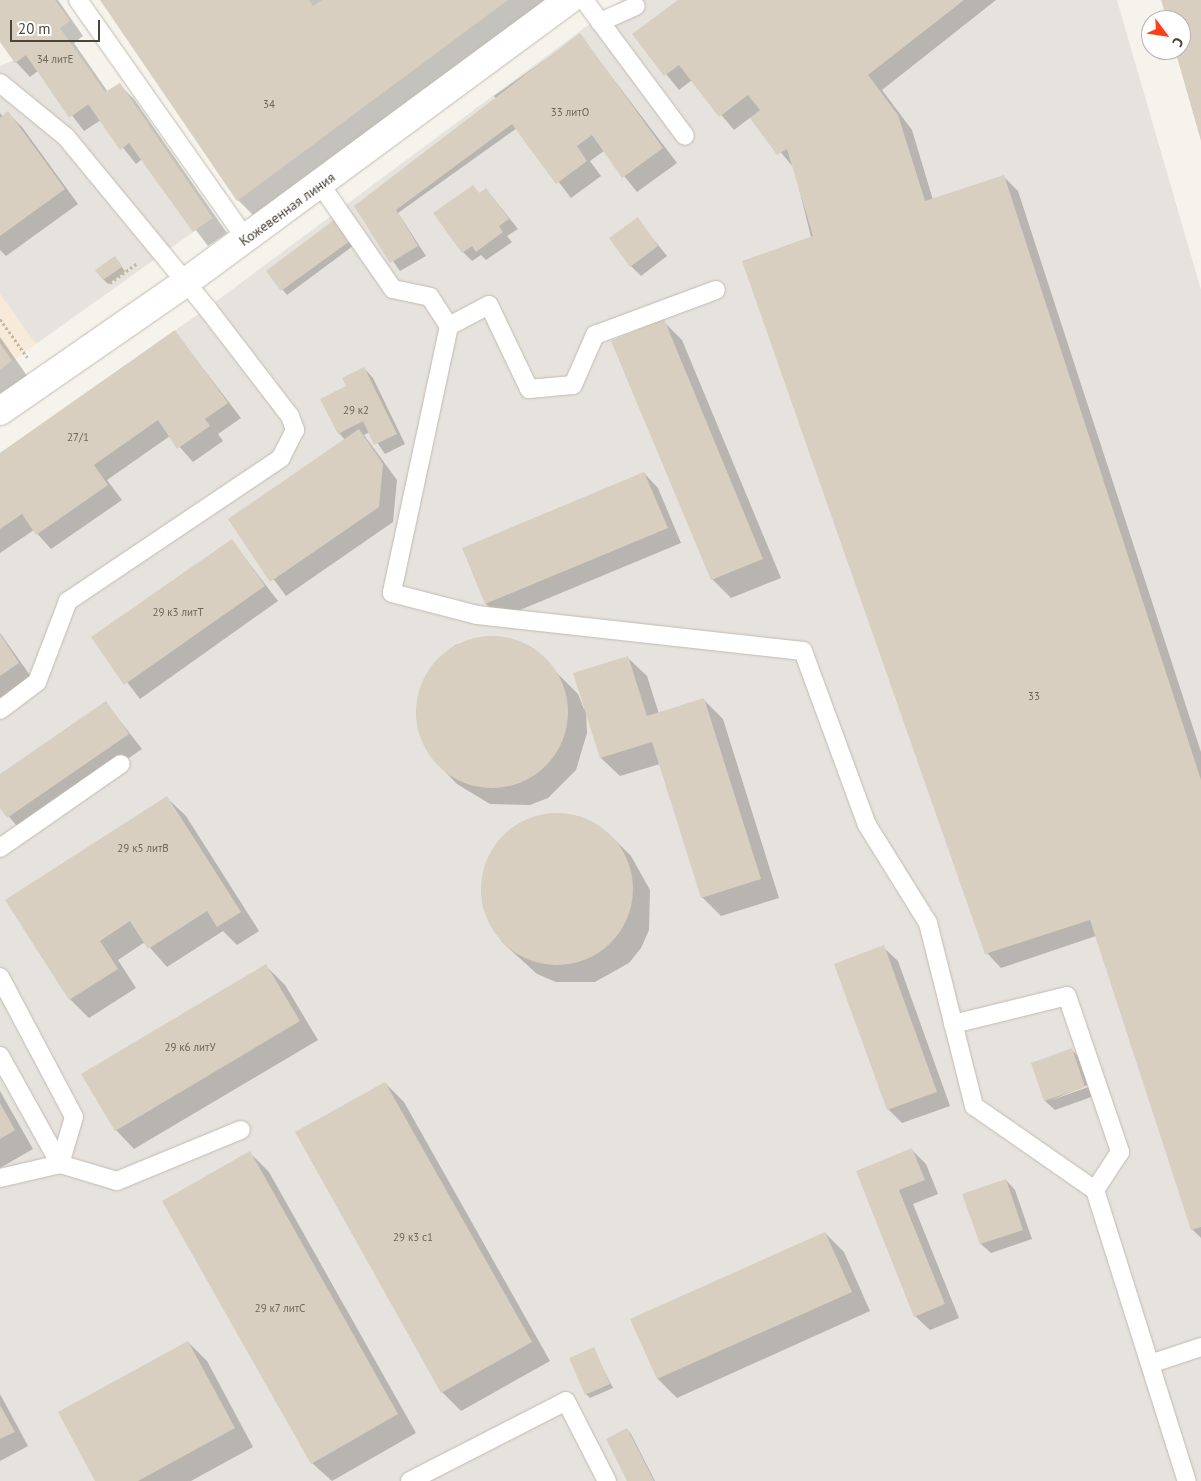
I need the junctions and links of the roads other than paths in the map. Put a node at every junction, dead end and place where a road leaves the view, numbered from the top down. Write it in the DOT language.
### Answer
graph roads {
  1 [pos="78,0"];
  2 [pos="569,0"];
  3 [pos="584,0"];
  4 [pos="636,6"];
  5 [pos="600,22"];
  6 [pos="0,83"];
  7 [pos="684,136"];
  8 [pos="320,184"];
  9 [pos="246,239"];
  10 [pos="186,282"];
  11 [pos="716,290"];
  12 [pos="449,326"];
  13 [pos="0,411"];
  14 [pos="0,710"];
  15 [pos="121,764"];
  16 [pos="0,848"];
  17 [pos="0,977"];
  18 [pos="953,1024"];
  19 [pos="0,1056"];
  20 [pos="241,1130"];
  21 [pos="60,1164"];
  22 [pos="0,1178"];
  23 [pos="1095,1190"];
  24 [pos="1201,1347"];
  25 [pos="1150,1364"];
  26 [pos="410,1481"];
  27 [pos="606,1481"];
  28 [pos="1187,1481"];
  1 -- 9 [label="lane"];
  2 -- 8 [label="street, Кожевенная линия"];
  3 -- 5 [label="lane"];
  4 -- 5 [label="lane"];
  5 -- 7 [label="lane"];
  6 -- 10 [label="lane"];
  8 -- 9 [label="street, Кожевенная линия"];
  8 -- 12 [label="lane"];
  9 -- 10 [label="street, Кожевенная линия"];
  10 -- 13 [label="street, Кожевенная линия"];
  10 -- 14 [label="lane"];
  11 -- 12 [label="lane"];
  12 -- 18 [label="lane"];
  15 -- 16 [label="lane"];
  17 -- 21 [label="lane"];
  18 -- 23 [label="lane"];
  18 -- 23 [label="lane"];
  19 -- 21 [label="lane"];
  20 -- 21 [label="lane"];
  21 -- 22 [label="lane"];
  23 -- 25 [label="lane"];
  24 -- 25 [label="lane"];
  25 -- 28 [label="lane"];
  26 -- 27 [label="lane"];
}
